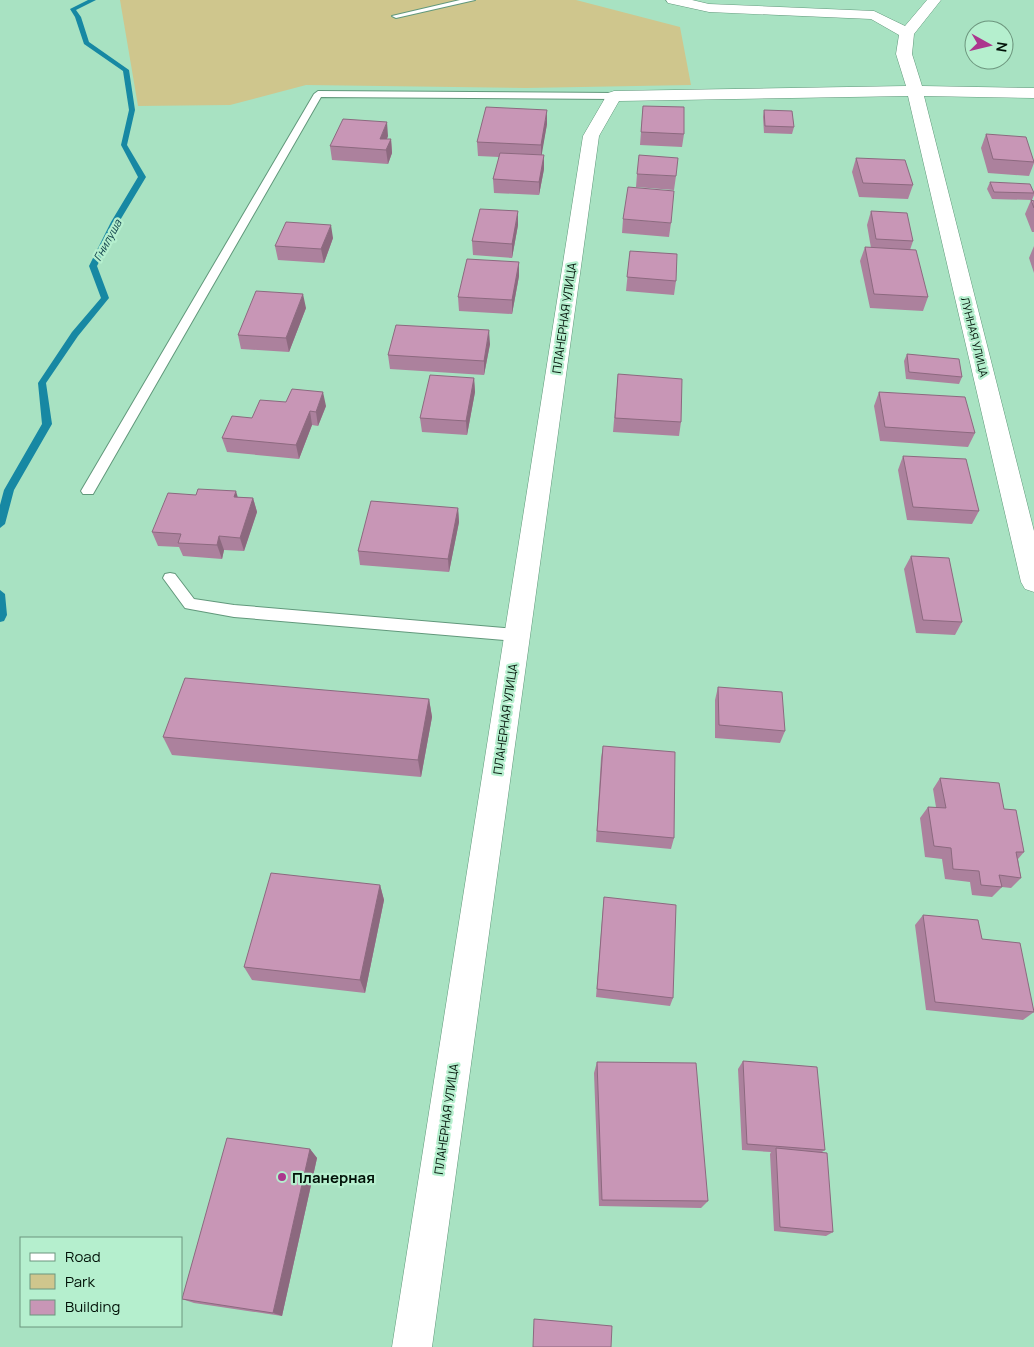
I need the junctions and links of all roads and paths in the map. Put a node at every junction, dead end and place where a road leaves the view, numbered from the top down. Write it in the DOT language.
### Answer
graph roads {
  1 [pos="471,0"];
  2 [pos="673,0"];
  3 [pos="934,0"];
  4 [pos="396,16"];
  5 [pos="906,33"];
  6 [pos="916,92"];
  7 [pos="1034,93"];
  8 [pos="614,96"];
  9 [pos="88,491"];
  10 [pos="170,578"];
  11 [pos="1034,582"];
  12 [pos="517,635"];
  13 [pos="412,1347"];
  1 -- 4 [label="lane"];
  2 -- 5 [label="street"];
  3 -- 5 [label="street"];
  5 -- 6 [label="street, ЛУННАЯ УЛИЦА"];
  6 -- 7 [label="street"];
  6 -- 8 [label="street"];
  6 -- 11 [label="street, ЛУННАЯ УЛИЦА"];
  8 -- 9 [label="lane"];
  8 -- 12 [label="street, ПЛАНЕРНАЯ УЛИЦА"];
  10 -- 12 [label="lane"];
  12 -- 13 [label="street, ПЛАНЕРНАЯ УЛИЦА"];
}
